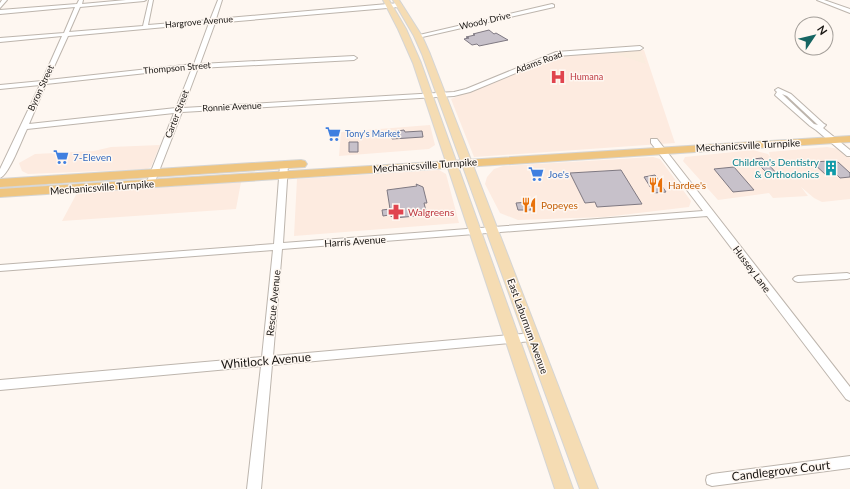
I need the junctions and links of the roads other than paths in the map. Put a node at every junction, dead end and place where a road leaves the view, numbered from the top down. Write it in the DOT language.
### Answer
graph roads {
  1 [pos="5,0"];
  2 [pos="144,0"];
  3 [pos="151,0"];
  4 [pos="220,0"];
  5 [pos="819,0"];
  6 [pos="398,2"];
  7 [pos="80,3"];
  8 [pos="387,3"];
  9 [pos="0,6"];
  10 [pos="552,6"];
  11 [pos="850,11"];
  12 [pos="0,12"];
  13 [pos="212,21"];
  14 [pos="145,27"];
  15 [pos="66,34"];
  16 [pos="418,36"];
  17 [pos="0,40"];
  18 [pos="640,48"];
  19 [pos="354,58"];
  20 [pos="195,66"];
  21 [pos="43,82"];
  22 [pos="0,86"];
  23 [pos="779,91"];
  24 [pos="442,94"];
  25 [pos="429,95"];
  26 [pos="179,110"];
  27 [pos="23,127"];
  28 [pos="821,130"];
  29 [pos="850,130"];
  30 [pos="850,139"];
  31 [pos="833,140"];
  32 [pos="657,145"];
  33 [pos="850,154"];
  34 [pos="465,158"];
  35 [pos="451,159"];
  36 [pos="284,170"];
  37 [pos="0,176"];
  38 [pos="153,178"];
  39 [pos="0,183"];
  40 [pos="0,193"];
  41 [pos="710,213"];
  42 [pos="492,231"];
  43 [pos="475,232"];
  44 [pos="278,247"];
  45 [pos="0,268"];
  46 [pos="849,278"];
  47 [pos="798,279"];
  48 [pos="532,337"];
  49 [pos="511,339"];
  50 [pos="267,360"];
  51 [pos="0,384"];
  52 [pos="850,396"];
  53 [pos="850,462"];
  54 [pos="712,480"];
  55 [pos="254,489"];
  56 [pos="564,489"];
  57 [pos="589,489"];
  1 -- 9 [label="street"];
  2 -- 7 [label="street"];
  3 -- 14 [label="street"];
  4 -- 13 [label="street, Carter Street"];
  5 -- 11 [label="street"];
  6 -- 8 [label="street, Hargrove Avenue"];
  6 -- 16 [label="main road, East Laburnum Avenue"];
  7 -- 12 [label="street"];
  7 -- 15 [label="street, Byron Street"];
  8 -- 13 [label="street, Hargrove Avenue"];
  8 -- 25 [label="main road, East Laburnum Avenue"];
  10 -- 16 [label="street, Woody Drive"];
  13 -- 14 [label="street, Hargrove Avenue"];
  13 -- 20 [label="street, Carter Street"];
  14 -- 15 [label="street, Hargrove Avenue"];
  15 -- 17 [label="street, Hargrove Avenue"];
  15 -- 21 [label="street, Byron Street"];
  16 -- 24 [label="main road, East Laburnum Avenue"];
  18 -- 24 [label="street, Adams Road"];
  19 -- 20 [label="street, Thompson Street"];
  20 -- 21 [label="street, Thompson Street"];
  20 -- 26 [label="street, Carter Street"];
  21 -- 22 [label="street, Thompson Street"];
  21 -- 27 [label="street, Byron Street"];
  23 -- 28 [label="street"];
  24 -- 25 [label="street, Ronnie Avenue"];
  24 -- 34 [label="main road, East Laburnum Avenue"];
  25 -- 26 [label="street, Ronnie Avenue"];
  25 -- 35 [label="main road, East Laburnum Avenue"];
  26 -- 27 [label="street, Ronnie Avenue"];
  26 -- 38 [label="street, Carter Street"];
  27 -- 37 [label="street, Byron Street"];
  28 -- 29 [label="highway, Mechanicsville Turnpike"];
  28 -- 31 [label="street"];
  28 -- 32 [label="highway, Mechanicsville Turnpike"];
  30 -- 31 [label="highway, Mechanicsville Turnpike"];
  31 -- 32 [label="highway, Mechanicsville Turnpike"];
  31 -- 33 [label="street"];
  32 -- 34 [label="highway, Mechanicsville Turnpike"];
  32 -- 41 [label="street, Hussey Lane"];
  34 -- 35 [label="highway, Mechanicsville Turnpike"];
  34 -- 42 [label="main road, East Laburnum Avenue"];
  35 -- 36 [label="highway, Mechanicsville Turnpike"];
  35 -- 43 [label="main road, East Laburnum Avenue"];
  36 -- 38 [label="highway, Mechanicsville Turnpike"];
  36 -- 44 [label="street, Rescue Avenue"];
  38 -- 39 [label="highway, Mechanicsville Turnpike"];
  38 -- 40 [label="highway, Mechanicsville Turnpike"];
  41 -- 42 [label="street, Harris Avenue"];
  41 -- 52 [label="street, Hussey Lane"];
  42 -- 43 [label="street, Harris Avenue"];
  42 -- 48 [label="main road, East Laburnum Avenue"];
  43 -- 44 [label="street, Harris Avenue"];
  43 -- 49 [label="main road, East Laburnum Avenue"];
  44 -- 45 [label="street, Harris Avenue"];
  44 -- 50 [label="street, Rescue Avenue"];
  46 -- 47 [label="street"];
  48 -- 49 [label="street, Whitlock Avenue"];
  48 -- 57 [label="main road, East Laburnum Avenue"];
  49 -- 50 [label="street, Whitlock Avenue"];
  49 -- 56 [label="main road, East Laburnum Avenue"];
  50 -- 51 [label="street, Whitlock Avenue"];
  50 -- 55 [label="street, Rescue Avenue"];
  53 -- 54 [label="street, Candlegrove Court"];
}
